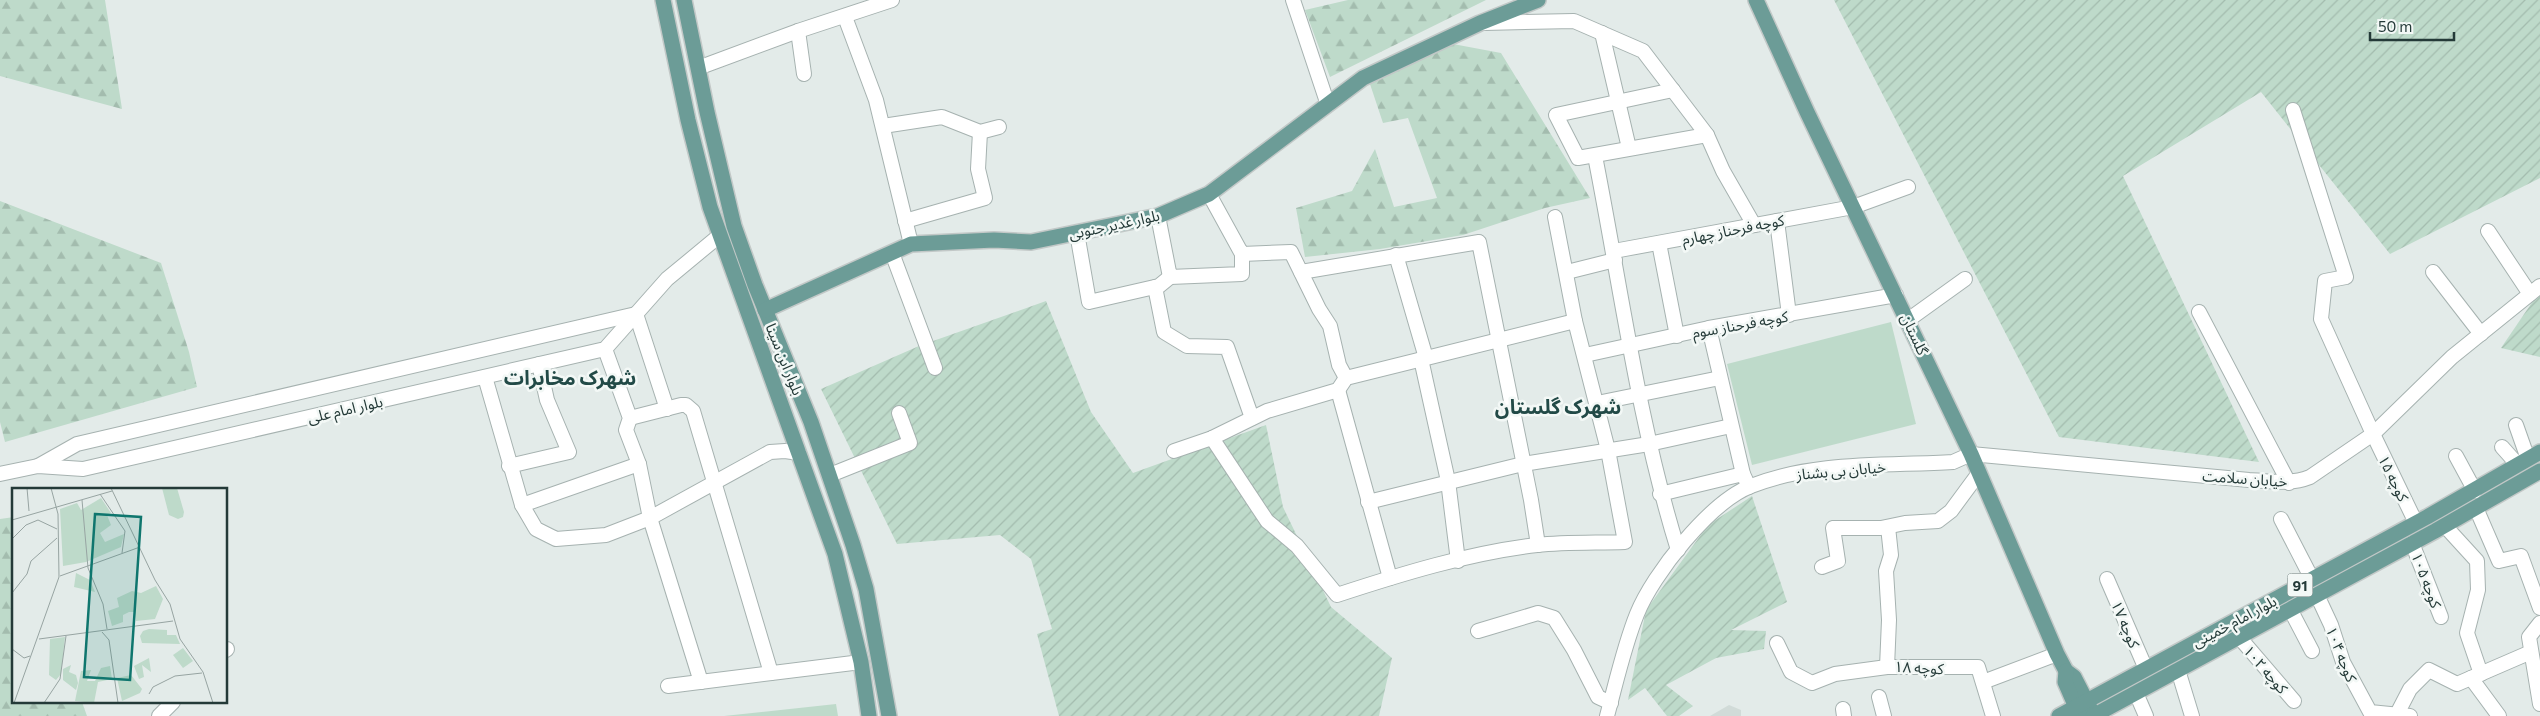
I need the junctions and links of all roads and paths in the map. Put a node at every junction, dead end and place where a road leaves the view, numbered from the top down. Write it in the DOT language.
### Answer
graph roads {
  1 [pos="663,0"];
  2 [pos="684,0"];
  3 [pos="892,0"];
  4 [pos="1293,0"];
  5 [pos="1538,0"];
  6 [pos="1756,0"];
  7 [pos="845,17"];
  8 [pos="1480,23"];
  9 [pos="798,30"];
  10 [pos="1602,33"];
  11 [pos="698,68"];
  12 [pos="804,74"];
  13 [pos="1672,90"];
  14 [pos="1618,101"];
  15 [pos="1328,105"];
  16 [pos="2292,110"];
  17 [pos="883,126"];
  18 [pos="999,127"];
  19 [pos="980,132"];
  20 [pos="1707,135"];
  21 [pos="1629,148"];
  22 [pos="1595,156"];
  23 [pos="1908,187"];
  24 [pos="1209,194"];
  25 [pos="1853,207"];
  26 [pos="1158,216"];
  27 [pos="1555,217"];
  28 [pos="1777,220"];
  29 [pos="905,221"];
  30 [pos="1754,225"];
  31 [pos="734,226"];
  32 [pos="2488,231"];
  33 [pos="1077,233"];
  34 [pos="719,236"];
  35 [pos="1659,243"];
  36 [pos="911,244"];
  37 [pos="892,253"];
  38 [pos="1242,254"];
  39 [pos="1396,255"];
  40 [pos="1614,256"];
  41 [pos="1301,272"];
  42 [pos="1567,272"];
  43 [pos="2433,272"];
  44 [pos="1170,277"];
  45 [pos="1965,279"];
  46 [pos="1155,287"];
  47 [pos="2535,290"];
  48 [pos="1896,295"];
  49 [pos="765,310"];
  50 [pos="2199,312"];
  51 [pos="636,314"];
  52 [pos="1789,315"];
  53 [pos="1908,320"];
  54 [pos="1575,321"];
  55 [pos="1709,328"];
  56 [pos="2481,334"];
  57 [pos="1677,336"];
  58 [pos="1498,340"];
  59 [pos="1629,345"];
  60 [pos="605,349"];
  61 [pos="1585,355"];
  62 [pos="1424,359"];
  63 [pos="539,364"];
  64 [pos="935,368"];
  65 [pos="485,376"];
  66 [pos="1346,378"];
  67 [pos="1720,378"];
  68 [pos="1338,390"];
  69 [pos="1637,395"];
  70 [pos="1597,403"];
  71 [pos="667,409"];
  72 [pos="899,413"];
  73 [pos="630,418"];
  74 [pos="1252,418"];
  75 [pos="2516,425"];
  76 [pos="1731,426"];
  77 [pos="2372,434"];
  78 [pos="1212,438"];
  79 [pos="1649,444"];
  80 [pos="2502,447"];
  81 [pos="1608,450"];
  82 [pos="1174,451"];
  83 [pos="799,453"];
  84 [pos="1971,454"];
  85 [pos="2456,456"];
  86 [pos="2529,459"];
  87 [pos="639,464"];
  88 [pos="1523,464"];
  89 [pos="38,466"];
  90 [pos="509,466"];
  91 [pos="2540,471"];
  92 [pos="1980,473"];
  93 [pos="0,474"];
  94 [pos="830,475"];
  95 [pos="1746,480"];
  96 [pos="714,481"];
  97 [pos="1448,481"];
  98 [pos="2289,483"];
  99 [pos="2474,491"];
  100 [pos="1660,494"];
  101 [pos="1368,502"];
  102 [pos="522,505"];
  103 [pos="2476,508"];
  104 [pos="650,518"];
  105 [pos="2281,518"];
  106 [pos="2416,523"];
  107 [pos="1888,526"];
  108 [pos="2445,526"];
  109 [pos="2412,543"];
  110 [pos="1538,545"];
  111 [pos="1678,550"];
  112 [pos="1458,561"];
  113 [pos="1822,567"];
  114 [pos="1390,578"];
  115 [pos="2107,579"];
  116 [pos="2312,579"];
  117 [pos="2317,595"];
  118 [pos="2540,608"];
  119 [pos="2290,609"];
  120 [pos="2441,617"];
  121 [pos="2540,623"];
  122 [pos="1478,632"];
  123 [pos="2239,637"];
  124 [pos="1777,643"];
  125 [pos="2312,651"];
  126 [pos="2531,652"];
  127 [pos="2057,654"];
  128 [pos="861,662"];
  129 [pos="1887,667"];
  130 [pos="2146,669"];
  131 [pos="2178,670"];
  132 [pos="771,673"];
  133 [pos="2476,676"];
  134 [pos="701,682"];
  135 [pos="1983,682"];
  136 [pos="668,686"];
  137 [pos="2136,693"];
  138 [pos="1880,697"];
  139 [pos="2294,701"];
  140 [pos="171,704"];
  141 [pos="2540,704"];
  142 [pos="2080,708"];
  143 [pos="1609,710"];
  144 [pos="159,716"];
  145 [pos="869,716"];
  146 [pos="889,716"];
  147 [pos="1884,716"];
  148 [pos="1993,716"];
  149 [pos="2059,716"];
  150 [pos="2094,716"];
  151 [pos="2146,716"];
  152 [pos="2192,716"];
  153 [pos="2401,716"];
  154 [pos="2498,716"];
  1 -- 34 [label="main road, بلوار ابن سینا"];
  2 -- 11 [label="main road, بلوار ابن سینا"];
  3 -- 7 [label="street"];
  4 -- 15 [label="street"];
  5 -- 8 [label="main road, بلوار غدیر جنوبی"];
  6 -- 25 [label="main road, گلستان"];
  7 -- 9 [label="street"];
  7 -- 17 [label="street"];
  8 -- 10 [label="street"];
  8 -- 15 [label="main road, بلوار غدیر جنوبی"];
  9 -- 11 [label="street"];
  9 -- 12 [label="street"];
  10 -- 13 [label="street"];
  10 -- 14 [label="street"];
  11 -- 31 [label="main road, بلوار ابن سینا"];
  13 -- 14 [label="street"];
  13 -- 20 [label="street"];
  14 -- 21 [label="street"];
  14 -- 22 [label="street"];
  15 -- 24 [label="main road, بلوار غدیر جنوبی"];
  16 -- 77 [label="street, کوچه ۱۵"];
  17 -- 19 [label="street"];
  17 -- 29 [label="street"];
  18 -- 19 [label="street"];
  19 -- 29 [label="street"];
  20 -- 21 [label="street"];
  20 -- 30 [label="street"];
  21 -- 22 [label="street"];
  22 -- 40 [label="street"];
  23 -- 25 [label="street, کوچه فرحناز چهارم"];
  24 -- 26 [label="main road, بلوار غدیر جنوبی"];
  24 -- 38 [label="street"];
  25 -- 28 [label="street, کوچه فرحناز چهارم"];
  25 -- 48 [label="main road, گلستان"];
  26 -- 33 [label="main road, بلوار غدیر جنوبی"];
  26 -- 44 [label="street"];
  27 -- 42 [label="street"];
  28 -- 30 [label="street, کوچه فرحناز چهارم"];
  28 -- 52 [label="street"];
  29 -- 36 [label="street"];
  30 -- 35 [label="street, کوچه فرحناز چهارم"];
  31 -- 34 [label="main road"];
  31 -- 49 [label="main road, بلوار ابن سینا"];
  32 -- 47 [label="street"];
  33 -- 36 [label="main road, بلوار غدیر جنوبی"];
  33 -- 46 [label="street"];
  34 -- 51 [label="street"];
  34 -- 83 [label="main road, بلوار ابن سینا"];
  35 -- 40 [label="street, کوچه فرحناز چهارم"];
  35 -- 57 [label="street"];
  36 -- 37 [label="main road, بلوار غدیر جنوبی"];
  37 -- 49 [label="main road, بلوار غدیر جنوبی"];
  37 -- 64 [label="street"];
  38 -- 41 [label="street"];
  38 -- 44 [label="street"];
  39 -- 41 [label="street"];
  39 -- 58 [label="street"];
  39 -- 62 [label="street"];
  40 -- 42 [label="street, کوچه فرحناز چهارم"];
  40 -- 59 [label="street"];
  41 -- 66 [label="street"];
  42 -- 54 [label="street"];
  43 -- 56 [label="street"];
  44 -- 46 [label="street"];
  45 -- 53 [label="street"];
  46 -- 74 [label="street"];
  47 -- 56 [label="street, خیابان سلامت"];
  48 -- 52 [label="street, کوچه فرحناز سوم"];
  48 -- 53 [label="main road, گلستان"];
  49 -- 94 [label="main road, بلوار ابن سینا"];
  50 -- 98 [label="street"];
  51 -- 60 [label="street"];
  51 -- 71 [label="street"];
  51 -- 89 [label="street, بلوار امام علی"];
  52 -- 55 [label="street, کوچه فرحناز سوم"];
  53 -- 84 [label="main road, گلستان"];
  54 -- 58 [label="street"];
  54 -- 61 [label="street"];
  55 -- 57 [label="street, کوچه فرحناز سوم"];
  55 -- 67 [label="street"];
  56 -- 77 [label="street, خیابان سلامت"];
  57 -- 59 [label="street, کوچه فرحناز سوم"];
  58 -- 62 [label="street"];
  58 -- 88 [label="street"];
  59 -- 61 [label="street, کوچه فرحناز سوم"];
  59 -- 69 [label="street"];
  60 -- 63 [label="street, بلوار امام علی"];
  60 -- 73 [label="street"];
  61 -- 70 [label="street"];
  62 -- 66 [label="street"];
  62 -- 97 [label="street"];
  63 -- 65 [label="street, بلوار امام علی"];
  63 -- 90 [label="street"];
  65 -- 89 [label="street, بلوار امام علی"];
  65 -- 90 [label="street"];
  66 -- 68 [label="street"];
  67 -- 69 [label="street"];
  67 -- 76 [label="street"];
  68 -- 74 [label="street"];
  68 -- 101 [label="street"];
  69 -- 70 [label="street"];
  69 -- 79 [label="street"];
  70 -- 81 [label="street"];
  71 -- 73 [label="street"];
  71 -- 96 [label="street"];
  72 -- 94 [label="street"];
  73 -- 87 [label="street"];
  74 -- 78 [label="street"];
  75 -- 86 [label="street"];
  76 -- 79 [label="street"];
  76 -- 95 [label="street"];
  77 -- 98 [label="street, خیابان سلامت"];
  77 -- 106 [label="street, کوچه ۱۵"];
  78 -- 82 [label="street"];
  78 -- 114 [label="street"];
  79 -- 81 [label="street"];
  79 -- 100 [label="street"];
  80 -- 86 [label="street"];
  81 -- 88 [label="street"];
  81 -- 110 [label="street"];
  83 -- 96 [label="street"];
  83 -- 128 [label="main road, بلوار ابن سینا"];
  84 -- 92 [label="main road, گلستان"];
  84 -- 95 [label="street, خیابان بی بشناز"];
  84 -- 98 [label="street, خیابان سلامت"];
  85 -- 99 [label="street"];
  86 -- 99 [label="main road, بلوار امام خمینی / 91"];
  87 -- 102 [label="street"];
  87 -- 104 [label="street"];
  88 -- 97 [label="street"];
  88 -- 110 [label="street"];
  89 -- 93 [label="street, بلوار امام علی"];
  90 -- 102 [label="street"];
  91 -- 103 [label="main road, بلوار امام خمینی / 91"];
  92 -- 107 [label="street"];
  92 -- 127 [label="main road, گلستان"];
  94 -- 146 [label="main road, بلوار ابن سینا"];
  95 -- 100 [label="street"];
  95 -- 111 [label="street, خیابان بی بشناز"];
  96 -- 104 [label="street"];
  96 -- 132 [label="street"];
  97 -- 101 [label="street"];
  97 -- 112 [label="street"];
  99 -- 106 [label="main road, بلوار امام خمینی / 91"];
  100 -- 111 [label="street"];
  101 -- 114 [label="street"];
  102 -- 104 [label="street"];
  103 -- 108 [label="main road, بلوار امام خمینی / 91"];
  103 -- 118 [label="street"];
  104 -- 134 [label="street"];
  105 -- 116 [label="street"];
  106 -- 116 [label="main road, بلوار امام خمینی / 91"];
  107 -- 113 [label="street"];
  107 -- 129 [label="street, کوچه ۱۸"];
  108 -- 109 [label="main road, بلوار امام خمینی / 91"];
  108 -- 133 [label="street"];
  109 -- 117 [label="main road, بلوار امام خمینی / 91"];
  109 -- 120 [label="street, کوچه ۱۰۵"];
  110 -- 112 [label="street"];
  111 -- 143 [label="street, خیابان بی بشناز"];
  112 -- 114 [label="street"];
  115 -- 130 [label="street, کوچه ۱۷"];
  116 -- 130 [label="main road, بلوار امام خمینی / 91"];
  117 -- 119 [label="main road, بلوار امام خمینی / 91"];
  117 -- 153 [label="street, کوچه ۱۰۴"];
  119 -- 123 [label="main road, بلوار امام خمینی / 91"];
  119 -- 125 [label="street"];
  121 -- 126 [label="street"];
  122 -- 143 [label="street"];
  123 -- 131 [label="main road, بلوار امام خمینی / 91"];
  123 -- 139 [label="street, کوچه ۱۰۲"];
  124 -- 129 [label="street"];
  126 -- 133 [label="street"];
  126 -- 141 [label="street"];
  127 -- 135 [label="street"];
  127 -- 142 [label="main road, گلستان"];
  128 -- 132 [label="street"];
  128 -- 145 [label="main road, بلوار ابن سینا"];
  129 -- 135 [label="street, کوچه ۱۸"];
  130 -- 142 [label="main road, بلوار امام خمینی / 91"];
  131 -- 137 [label="main road, بلوار امام خمینی / 91"];
  131 -- 152 [label="street"];
  132 -- 134 [label="street"];
  133 -- 153 [label="street"];
  133 -- 154 [label="street"];
  134 -- 136 [label="street"];
  135 -- 148 [label="street, کوچه ۱۸"];
  137 -- 150 [label="main road, بلوار امام خمینی / 91"];
  137 -- 151 [label="street"];
  138 -- 147 [label="street"];
  140 -- 144 [label="street"];
  142 -- 149 [label="main road, بلوار امام خمینی / 91"];
  142 -- 150 [label="main road, گلستان"];
}
